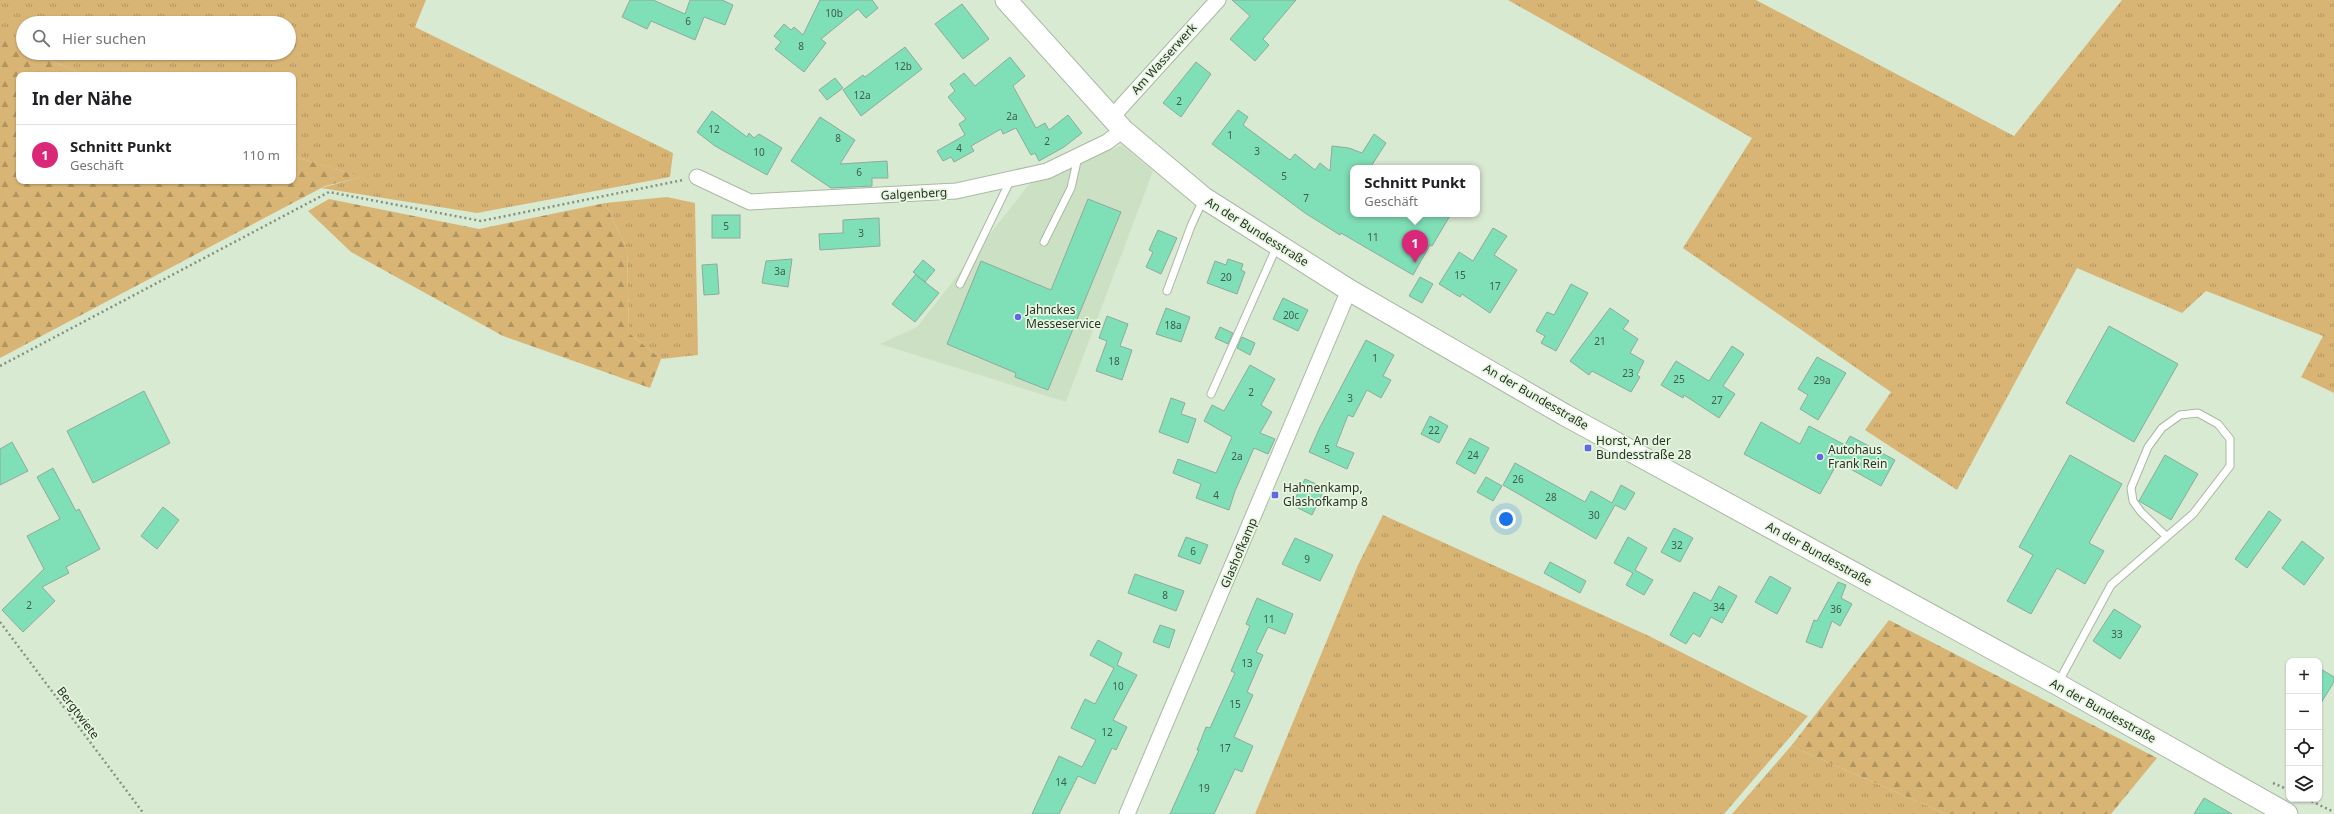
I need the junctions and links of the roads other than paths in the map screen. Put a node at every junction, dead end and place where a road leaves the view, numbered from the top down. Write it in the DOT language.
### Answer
graph roads {
  1 [pos="1006,0"];
  2 [pos="1218,0"];
  3 [pos="1117,124"];
  4 [pos="1078,157"];
  5 [pos="697,177"];
  6 [pos="1011,179"];
  7 [pos="1204,198"];
  8 [pos="1044,242"];
  9 [pos="1278,244"];
  10 [pos="960,284"];
  11 [pos="1349,290"];
  12 [pos="1167,291"];
  13 [pos="1211,394"];
  14 [pos="2166,536"];
  15 [pos="2057,684"];
  16 [pos="1127,814"];
  17 [pos="2287,814"];
  1 -- 3 [label="main road, An der Bundesstraße"];
  2 -- 3 [label="street, Am Wasserwerk"];
  3 -- 4 [label="street, Galgenberg"];
  3 -- 7 [label="main road, An der Bundesstraße"];
  4 -- 6 [label="street, Galgenberg"];
  4 -- 8 [label="lane"];
  5 -- 6 [label="street, Galgenberg"];
  6 -- 10 [label="lane"];
  7 -- 9 [label="main road, An der Bundesstraße"];
  7 -- 12 [label="lane"];
  9 -- 11 [label="main road, An der Bundesstraße"];
  9 -- 13 [label="lane"];
  11 -- 15 [label="main road, An der Bundesstraße"];
  11 -- 16 [label="street, Glashofkamp"];
  14 -- 14 [label="lane"];
  14 -- 15 [label="lane"];
  15 -- 17 [label="main road, An der Bundesstraße"];
}
